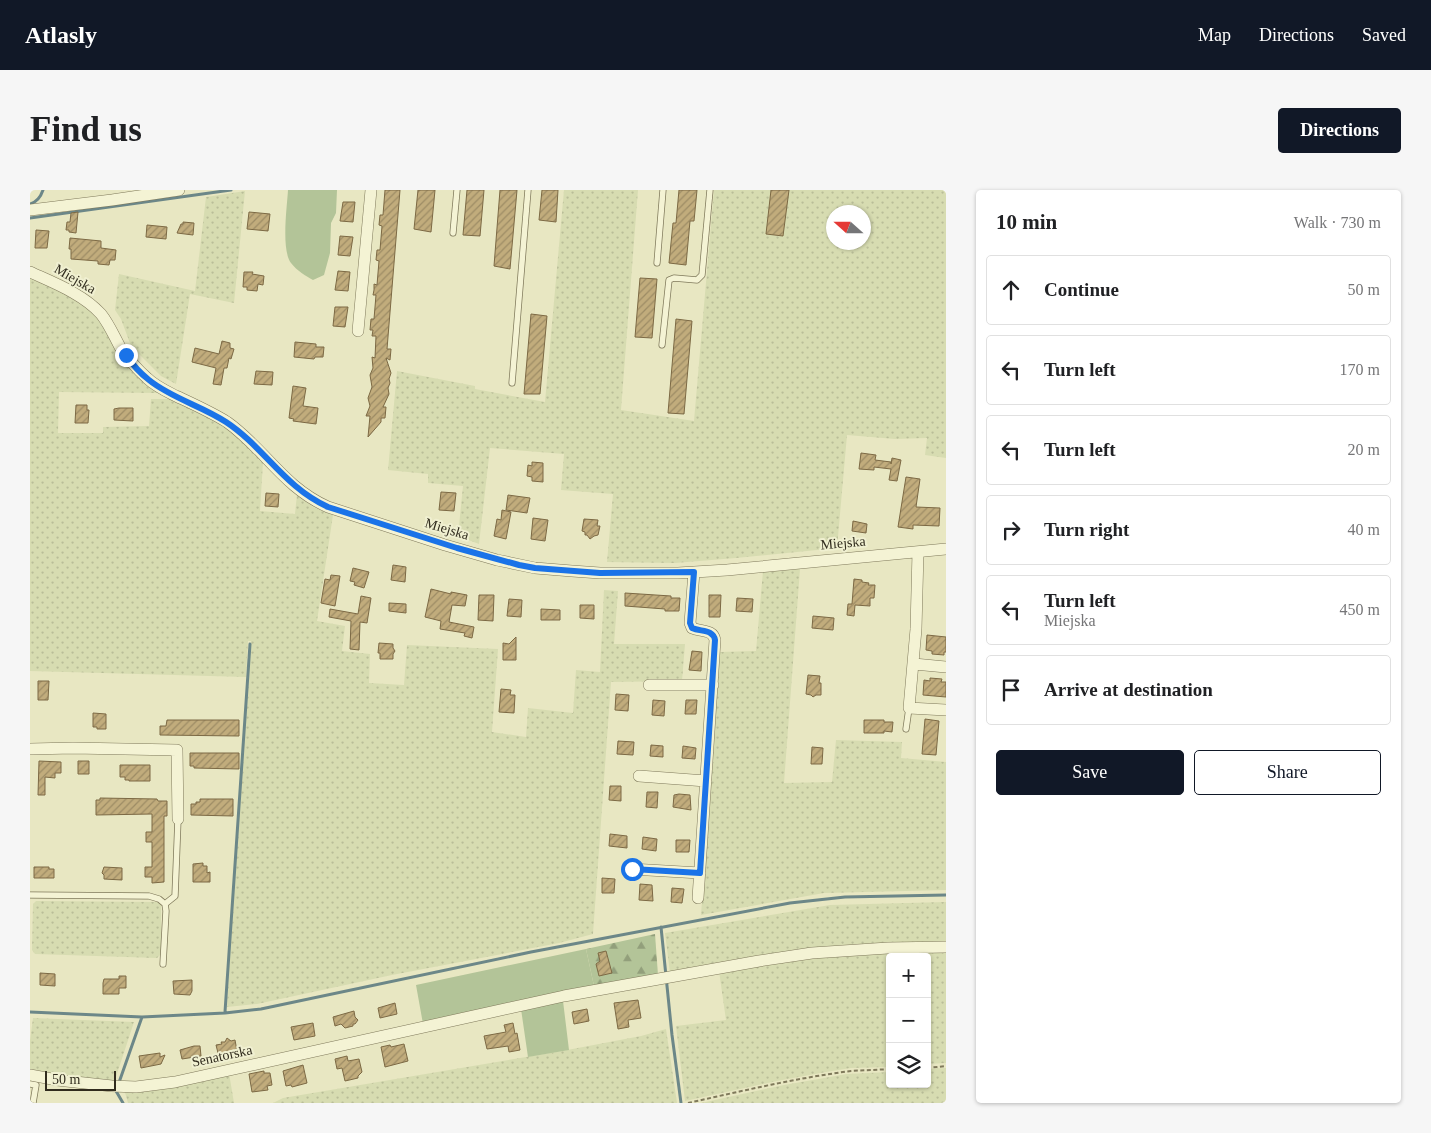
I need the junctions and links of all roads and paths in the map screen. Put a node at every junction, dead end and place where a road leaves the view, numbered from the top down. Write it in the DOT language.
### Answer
graph roads {
  1 [pos="97,190"];
  2 [pos="179,190"];
  3 [pos="370,190"];
  4 [pos="457,190"];
  5 [pos="528,190"];
  6 [pos="663,190"];
  7 [pos="710,190"];
  8 [pos="96,202"];
  9 [pos="30,210"];
  10 [pos="453,233"];
  11 [pos="657,263"];
  12 [pos="30,272"];
  13 [pos="358,331"];
  14 [pos="662,345"];
  15 [pos="512,383"];
  16 [pos="946,549"];
  17 [pos="918,552"];
  18 [pos="694,572"];
  19 [pos="914,664"];
  20 [pos="946,667"];
  21 [pos="649,685"];
  22 [pos="712,685"];
  23 [pos="909,708"];
  24 [pos="946,710"];
  25 [pos="906,729"];
  26 [pos="30,749"];
  27 [pos="639,776"];
  28 [pos="706,781"];
  29 [pos="178,819"];
  30 [pos="632,869"];
  31 [pos="700,873"];
  32 [pos="30,895"];
  33 [pos="698,898"];
  34 [pos="165,904"];
  35 [pos="946,947"];
  36 [pos="163,964"];
  37 [pos="946,1066"];
  38 [pos="931,1068"];
  39 [pos="886,1069"];
  40 [pos="30,1075"];
  41 [pos="30,1084"];
  42 [pos="33,1103"];
  43 [pos="688,1103"];
  1 -- 8 [label="street"];
  2 -- 8 [label="street"];
  3 -- 13 [label="street"];
  4 -- 10 [label="lane"];
  5 -- 15 [label="lane"];
  6 -- 11 [label="lane"];
  7 -- 14 [label="lane"];
  8 -- 9 [label="street"];
  12 -- 18 [label="street, Miejska"];
  16 -- 17 [label="street, Miejska"];
  17 -- 18 [label="street, Miejska"];
  17 -- 19 [label="street"];
  18 -- 22 [label="street"];
  19 -- 20 [label="street"];
  19 -- 23 [label="street"];
  21 -- 22 [label="street"];
  22 -- 28 [label="street"];
  23 -- 24 [label="street"];
  23 -- 25 [label="lane"];
  26 -- 29 [label="street"];
  27 -- 28 [label="street"];
  28 -- 31 [label="street"];
  29 -- 34 [label="lane"];
  30 -- 31 [label="street"];
  31 -- 33 [label="street"];
  32 -- 34 [label="lane"];
  34 -- 36 [label="lane"];
  35 -- 40 [label="street, Senatorska"];
  37 -- 38 [label="path"];
  39 -- 43 [label="path"];
  41 -- 42 [label="lane"];
}
